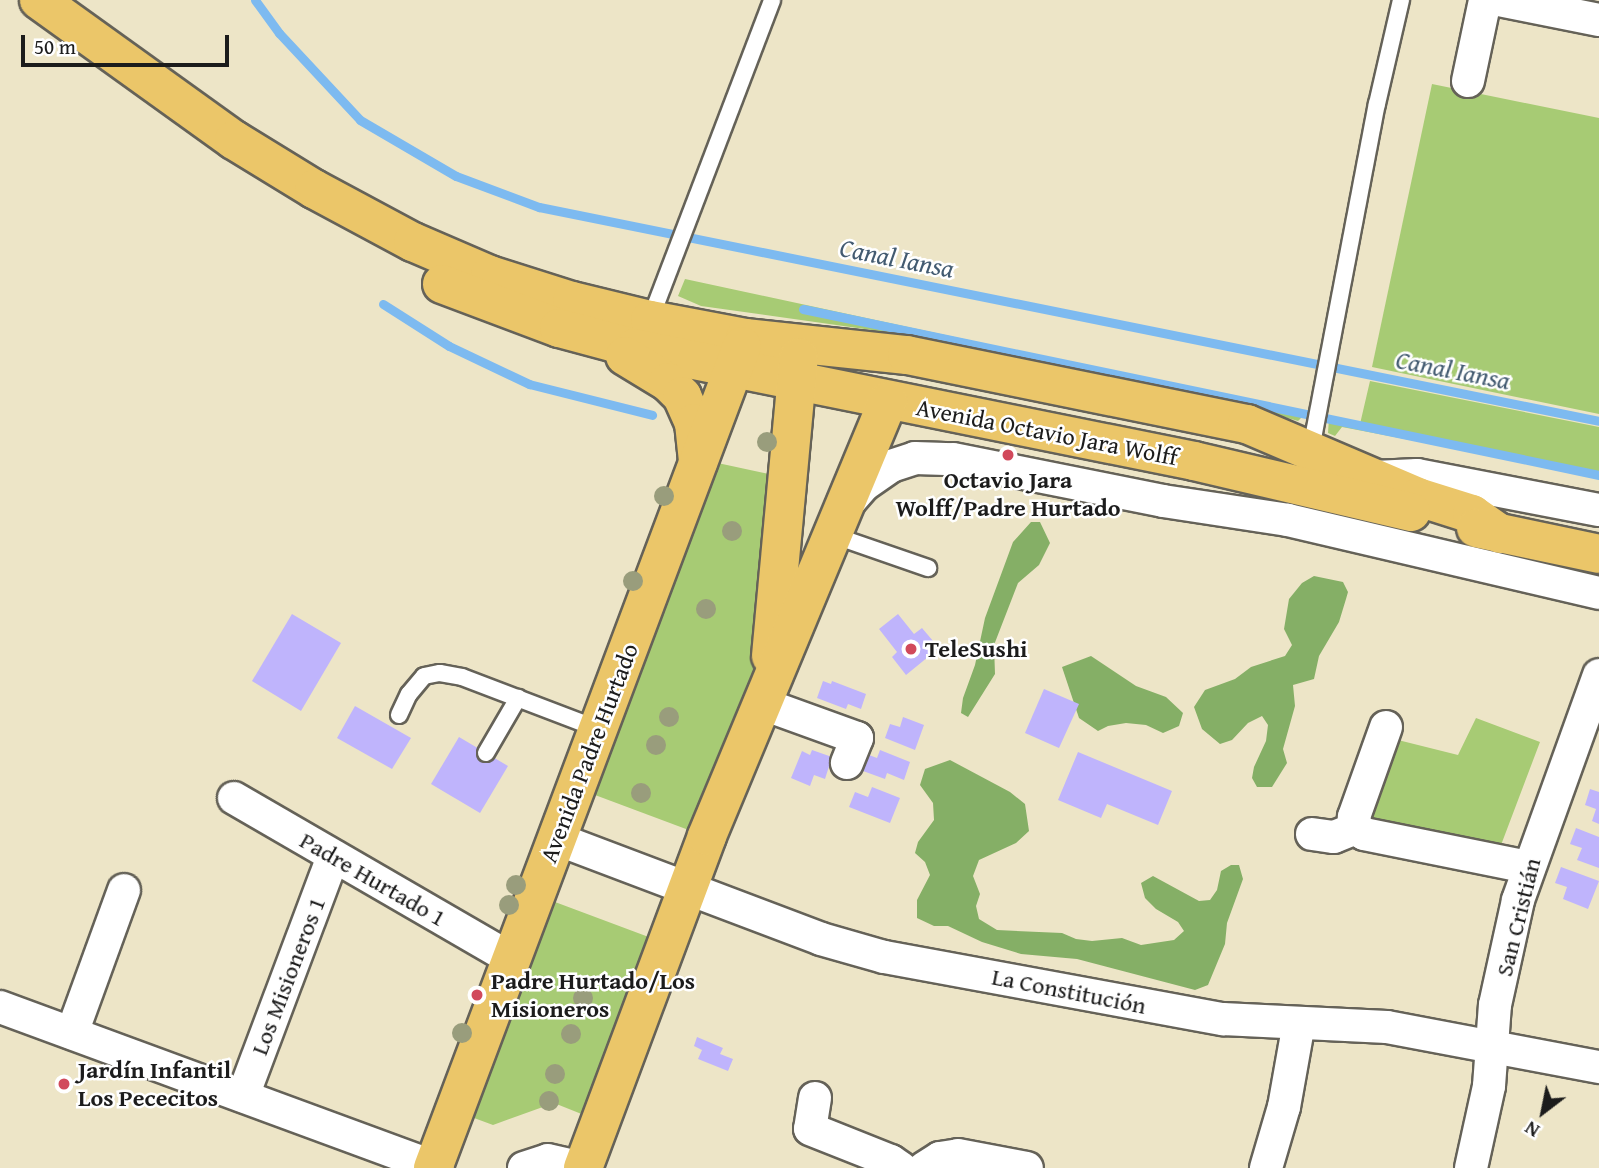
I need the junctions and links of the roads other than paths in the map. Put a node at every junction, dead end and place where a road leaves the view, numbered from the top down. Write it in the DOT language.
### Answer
graph roads {
  1 [pos="772,0"];
  2 [pos="1401,0"];
  3 [pos="1485,0"];
  4 [pos="1499,0"];
  5 [pos="55,5"];
  6 [pos="1599,20"];
  7 [pos="1468,81"];
  8 [pos="234,140"];
  9 [pos="650,320"];
  10 [pos="592,338"];
  11 [pos="801,343"];
  12 [pos="740,353"];
  13 [pos="796,381"];
  14 [pos="888,401"];
  15 [pos="1311,449"];
  16 [pos="698,463"];
  17 [pos="1374,477"];
  18 [pos="1599,510"];
  19 [pos="836,527"];
  20 [pos="1500,534"];
  21 [pos="1599,554"];
  22 [pos="928,568"];
  23 [pos="1599,593"];
  24 [pos="1599,675"];
  25 [pos="518,698"];
  26 [pos="766,698"];
  27 [pos="399,715"];
  28 [pos="1386,727"];
  29 [pos="598,729"];
  30 [pos="486,753"];
  31 [pos="847,763"];
  32 [pos="234,798"];
  33 [pos="1356,828"];
  34 [pos="1312,834"];
  35 [pos="557,839"];
  36 [pos="333,856"];
  37 [pos="1528,867"];
  38 [pos="688,888"];
  39 [pos="124,890"];
  40 [pos="512,959"];
  41 [pos="0,1007"];
  42 [pos="1299,1023"];
  43 [pos="72,1033"];
  44 [pos="1493,1046"];
  45 [pos="1599,1067"];
  46 [pos="243,1096"];
  47 [pos="815,1098"];
  48 [pos="435,1167"];
  49 [pos="524,1168"];
  50 [pos="583,1168"];
  51 [pos="901,1168"];
  52 [pos="923,1168"];
  53 [pos="1023,1168"];
  54 [pos="1266,1168"];
  55 [pos="1471,1168"];
  1 -- 9 [label="lane"];
  2 -- 15 [label="lane"];
  3 -- 7 [label="street"];
  4 -- 6 [label="street"];
  5 -- 8 [label="main road"];
  8 -- 9 [label="main road"];
  8 -- 10 [label="main road"];
  9 -- 12 [label="main road"];
  10 -- 12 [label="main road, Avenida Octavio Jara Wolff"];
  10 -- 16 [label="main road"];
  11 -- 12 [label="main road, Avenida Octavio Jara Wolff"];
  11 -- 13 [label="main road"];
  11 -- 15 [label="main road, Avenida Octavio Jara Wolff"];
  12 -- 13 [label="main road, Avenida Octavio Jara Wolff"];
  12 -- 16 [label="main road, Avenida Padre Hurtado"];
  13 -- 14 [label="main road, Avenida Octavio Jara Wolff"];
  13 -- 26 [label="main road"];
  14 -- 19 [label="main road"];
  14 -- 20 [label="main road, Avenida Octavio Jara Wolff"];
  15 -- 17 [label="main road, Avenida Octavio Jara Wolff"];
  16 -- 29 [label="main road, Avenida Padre Hurtado"];
  17 -- 18 [label="street"];
  17 -- 20 [label="main road, Avenida Octavio Jara Wolff"];
  19 -- 22 [label="lane"];
  19 -- 23 [label="street, Avenida Octavio Jara Wolff"];
  19 -- 26 [label="main road"];
  20 -- 21 [label="main road, Avenida Octavio Jara Wolff"];
  24 -- 37 [label="street, San Cristián"];
  25 -- 27 [label="lane"];
  25 -- 29 [label="lane"];
  25 -- 30 [label="lane"];
  26 -- 31 [label="street"];
  26 -- 38 [label="main road"];
  28 -- 33 [label="street"];
  29 -- 35 [label="main road, Avenida Padre Hurtado"];
  32 -- 36 [label="street, Padre Hurtado 1"];
  33 -- 34 [label="street"];
  33 -- 37 [label="street"];
  35 -- 38 [label="street, La Constitución"];
  35 -- 40 [label="main road, Avenida Padre Hurtado"];
  36 -- 40 [label="street, Padre Hurtado 1"];
  36 -- 46 [label="street, Los Misioneros 1"];
  37 -- 44 [label="street, San Cristián"];
  38 -- 42 [label="street, La Constitución"];
  38 -- 50 [label="main road"];
  39 -- 43 [label="street"];
  40 -- 48 [label="main road, Avenida Padre Hurtado"];
  41 -- 43 [label="street"];
  42 -- 44 [label="street, La Constitución"];
  42 -- 54 [label="street"];
  43 -- 46 [label="street"];
  44 -- 45 [label="street, La Constitución"];
  44 -- 55 [label="street, San Cristián"];
  46 -- 48 [label="street"];
  47 -- 51 [label="street"];
  49 -- 50 [label="street"];
  52 -- 53 [label="street"];
}
